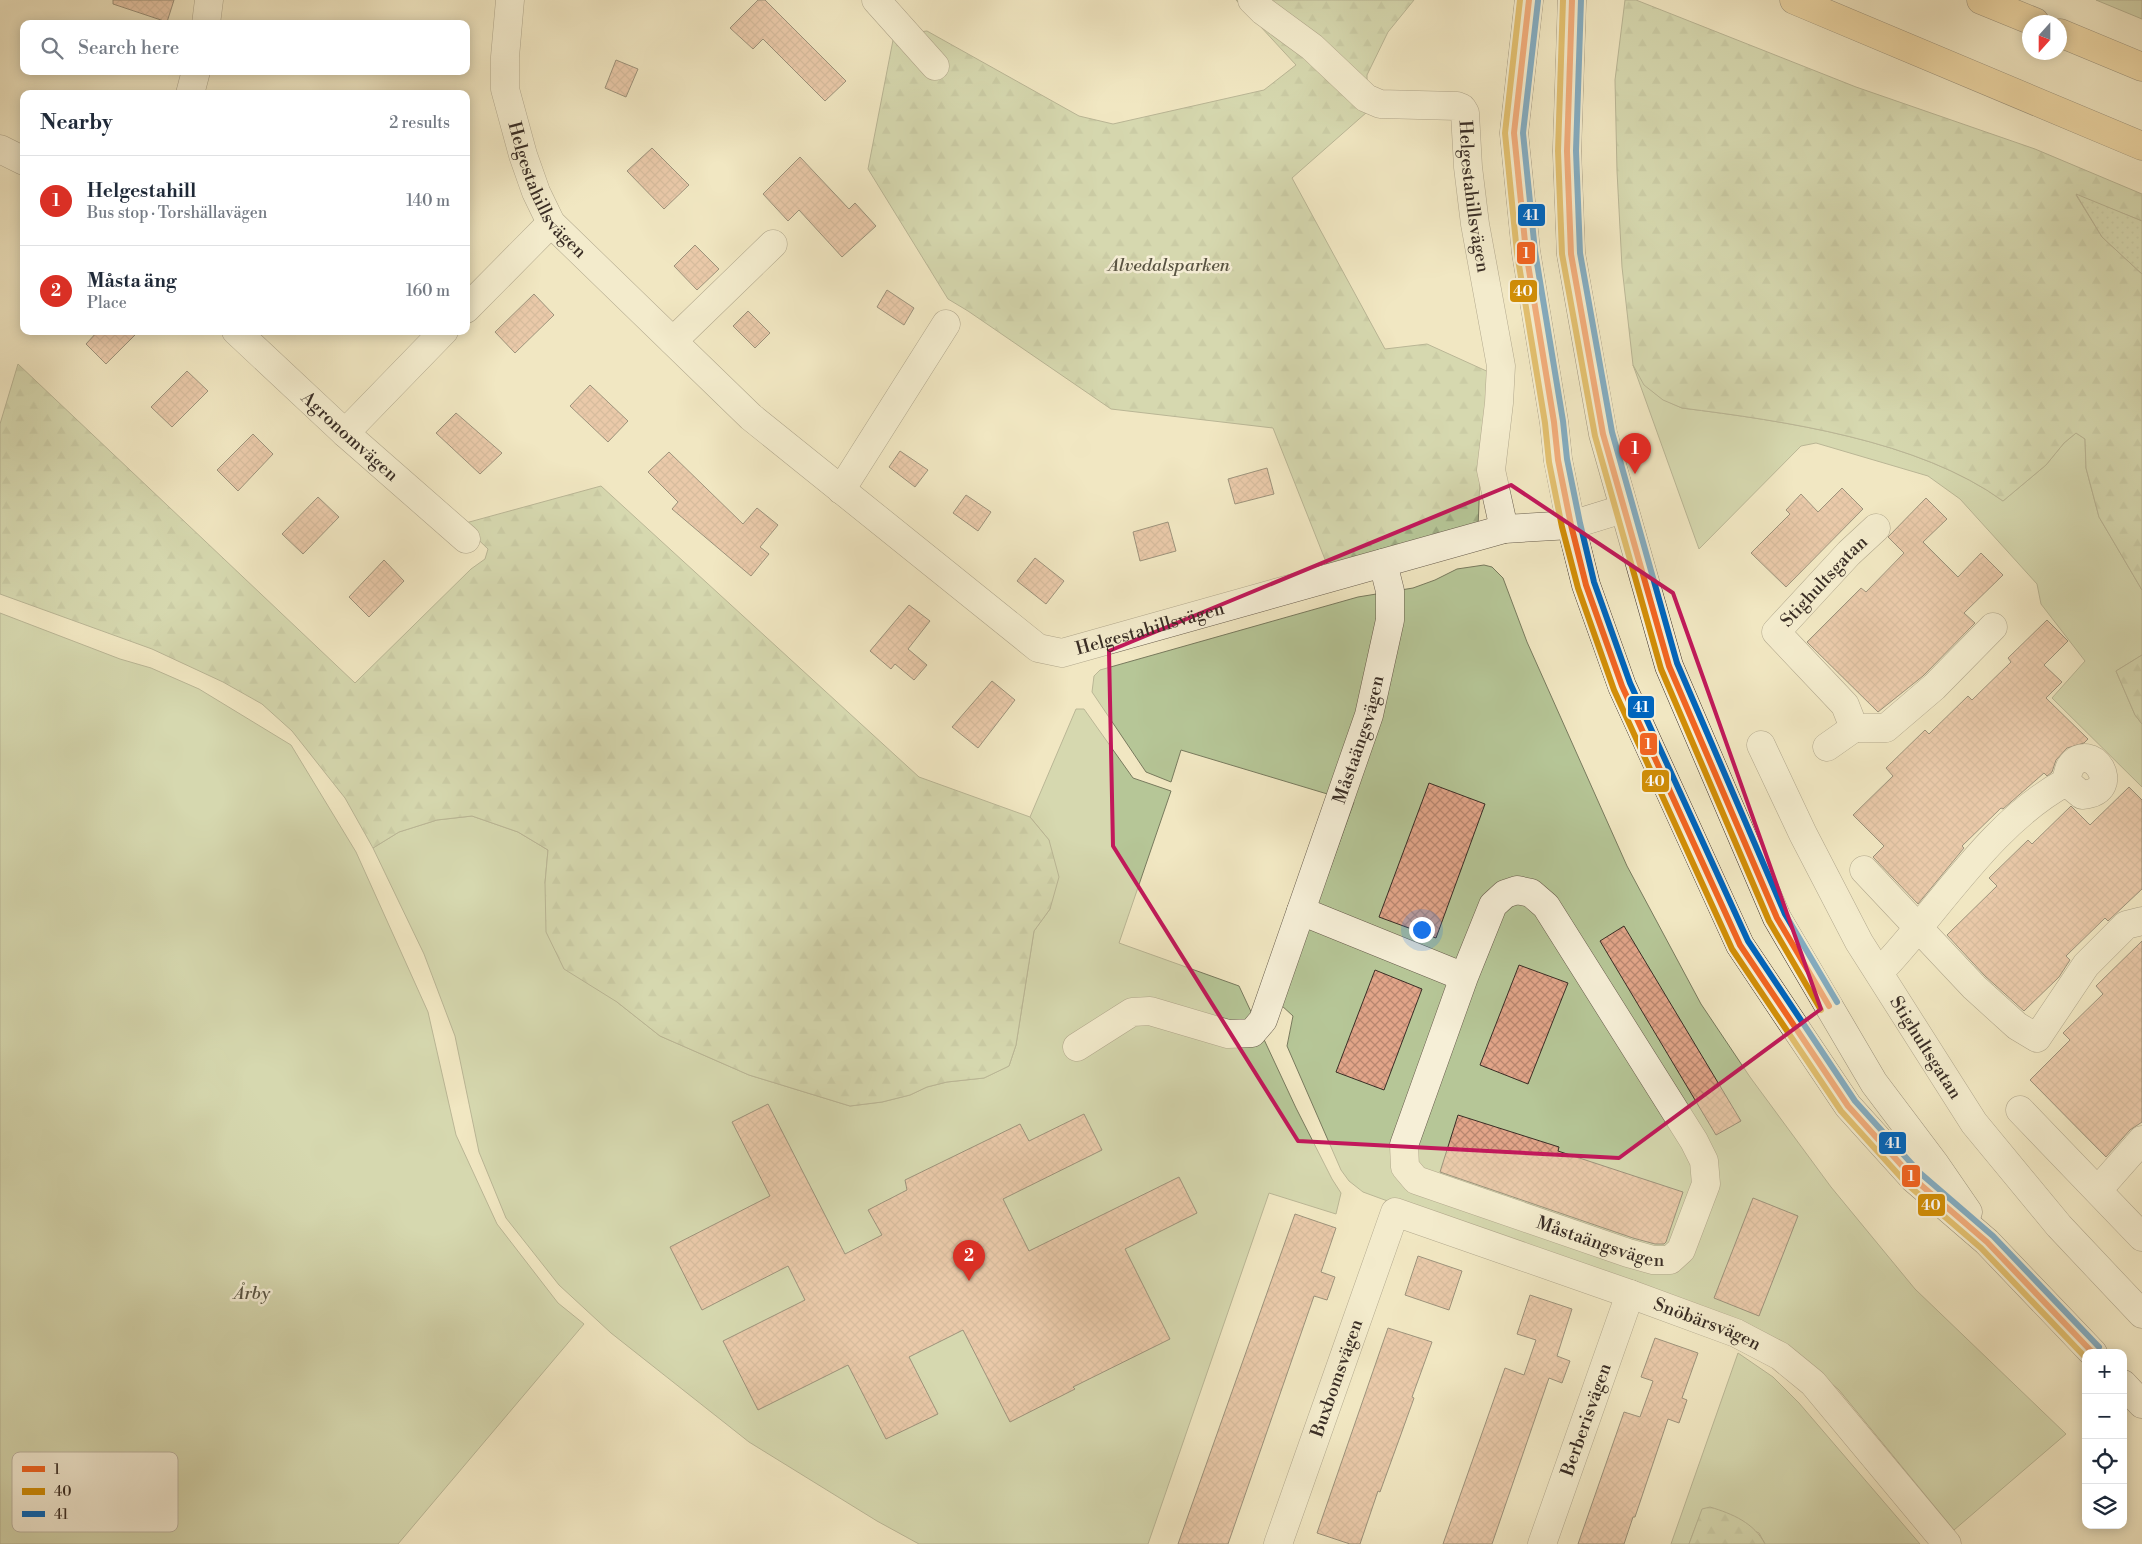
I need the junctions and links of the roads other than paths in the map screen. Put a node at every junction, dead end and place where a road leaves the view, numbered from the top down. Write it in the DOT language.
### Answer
graph roads {
  1 [pos="209,0"];
  2 [pos="510,0"];
  3 [pos="876,0"];
  4 [pos="1252,0"];
  5 [pos="1529,0"];
  6 [pos="1572,0"];
  7 [pos="1794,0"];
  8 [pos="1981,0"];
  9 [pos="2022,17"];
  10 [pos="206,20"];
  11 [pos="2067,36"];
  12 [pos="935,66"];
  13 [pos="2142,67"];
  14 [pos="195,75"];
  15 [pos="191,90"];
  16 [pos="2142,146"];
  17 [pos="0,149"];
  18 [pos="20,159"];
  19 [pos="551,223"];
  20 [pos="773,244"];
  21 [pos="470,305"];
  22 [pos="946,324"];
  23 [pos="240,335"];
  24 [pos="440,335"];
  25 [pos="674,340"];
  26 [pos="345,433"];
  27 [pos="841,490"];
  28 [pos="1623,509"];
  29 [pos="1572,525"];
  30 [pos="1876,528"];
  31 [pos="1504,529"];
  32 [pos="466,539"];
  33 [pos="1383,562"];
  34 [pos="1993,627"];
  35 [pos="1854,728"];
  36 [pos="1762,745"];
  37 [pos="1827,747"];
  38 [pos="2066,782"];
  39 [pos="1864,870"];
  40 [pos="1301,912"];
  41 [pos="2142,921"];
  42 [pos="1919,929"];
  43 [pos="1888,962"];
  44 [pos="1464,977"];
  45 [pos="1077,1047"];
  46 [pos="2020,1110"];
  47 [pos="2142,1140"];
  48 [pos="2098,1190"];
  49 [pos="1395,1212"];
  50 [pos="2142,1237"];
  51 [pos="1987,1242"];
  52 [pos="1630,1294"];
  53 [pos="2142,1314"];
  54 [pos="2089,1349"];
  55 [pos="2127,1388"];
  56 [pos="2142,1404"];
  57 [pos="1278,1544"];
  58 [pos="1542,1544"];
  59 [pos="1947,1544"];
  1 -- 10 [label="street"];
  2 -- 19 [label="street, Helgestahillsvägen"];
  3 -- 12 [label="street"];
  4 -- 31 [label="street, Helgestahillsvägen"];
  5 -- 29 [label="street"];
  6 -- 28 [label="street"];
  7 -- 16 [label="highway"];
  8 -- 9 [label="highway"];
  11 -- 13 [label="highway"];
  14 -- 15 [label="street"];
  17 -- 18 [label="street"];
  19 -- 21 [label="street"];
  19 -- 25 [label="street, Helgestahillsvägen"];
  20 -- 25 [label="street"];
  22 -- 27 [label="street"];
  23 -- 26 [label="street, Agronomvägen"];
  24 -- 26 [label="street"];
  25 -- 27 [label="street, Helgestahillsvägen"];
  26 -- 32 [label="street, Agronomvägen"];
  27 -- 33 [label="street, Helgestahillsvägen"];
  28 -- 29 [label="street, Helgestahillsvägen"];
  28 -- 51 [label="street"];
  29 -- 31 [label="street, Helgestahillsvägen"];
  29 -- 51 [label="street"];
  30 -- 35 [label="street, Stighultsgatan"];
  31 -- 33 [label="street, Helgestahillsvägen"];
  33 -- 40 [label="street, Måstaängsvägen"];
  34 -- 35 [label="street"];
  35 -- 37 [label="street"];
  36 -- 53 [label="street, Stighultsgatan"];
  38 -- 42 [label="street"];
  39 -- 42 [label="street"];
  40 -- 44 [label="street"];
  40 -- 45 [label="street, Måstaängsvägen"];
  41 -- 42 [label="street"];
  42 -- 43 [label="street"];
  44 -- 44 [label="street, Måstaängsvägen"];
  46 -- 48 [label="street"];
  47 -- 48 [label="street"];
  48 -- 50 [label="street"];
  49 -- 52 [label="street, Snöbärsvägen"];
  49 -- 57 [label="street, Buxbomsvägen"];
  51 -- 54 [label="street"];
  52 -- 58 [label="street, Berberisvägen"];
  52 -- 59 [label="street, Snöbärsvägen"];
  55 -- 56 [label="street"];
}
